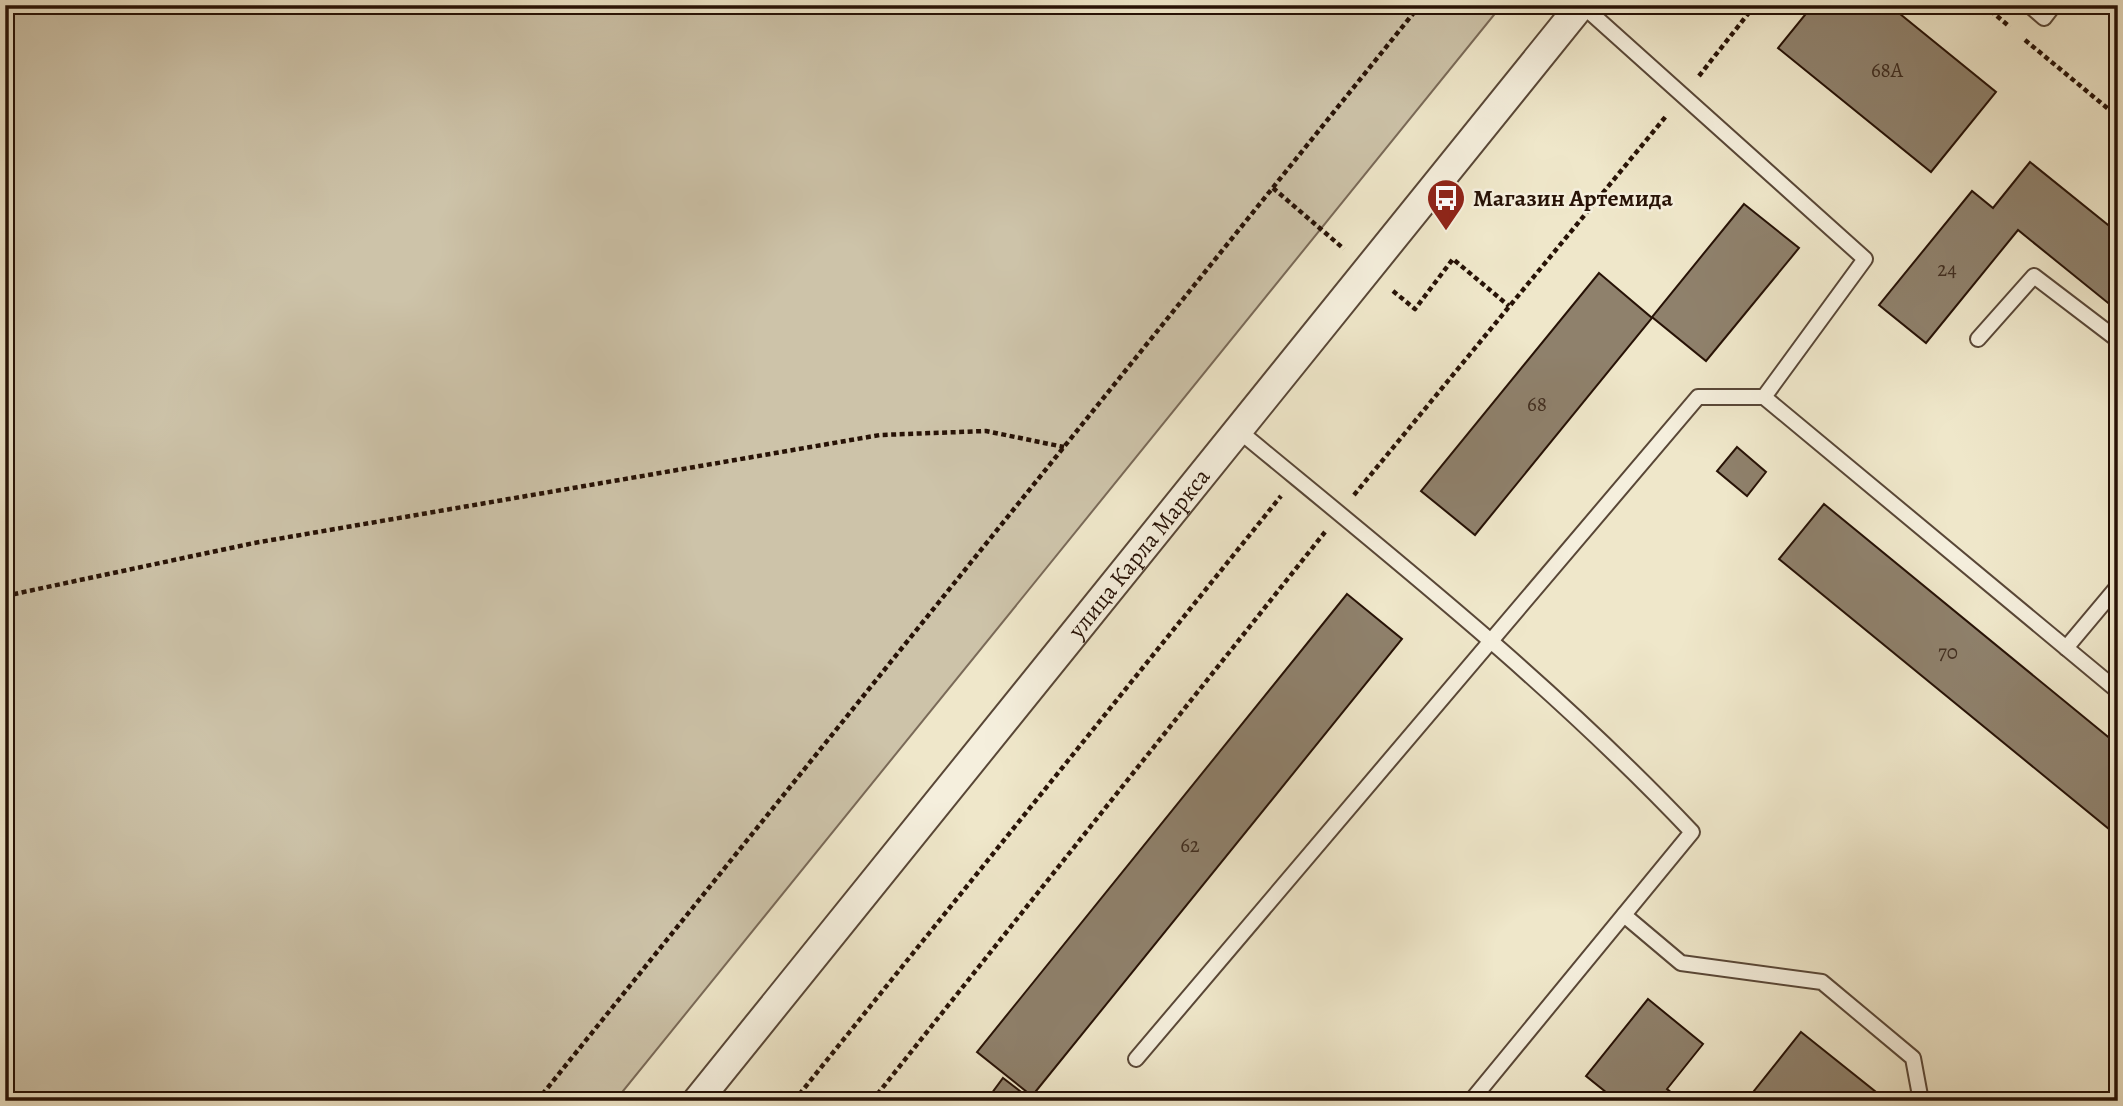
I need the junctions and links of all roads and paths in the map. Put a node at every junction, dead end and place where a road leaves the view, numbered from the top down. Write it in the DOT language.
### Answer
graph roads {
  1 [pos="1420,5"];
  2 [pos="1581,5"];
  3 [pos="1755,5"];
  4 [pos="1984,5"];
  5 [pos="2029,5"];
  6 [pos="2054,5"];
  7 [pos="1682,97"];
  8 [pos="2118,117"];
  9 [pos="1978,339"];
  10 [pos="2118,340"];
  11 [pos="1764,397"];
  12 [pos="1238,430"];
  13 [pos="1064,447"];
  14 [pos="1296,477"];
  15 [pos="1339,514"];
  16 [pos="2118,586"];
  17 [pos="5,596"];
  18 [pos="1492,640"];
  19 [pos="2066,648"];
  20 [pos="2118,691"];
  21 [pos="1624,915"];
  22 [pos="1136,1059"];
  23 [pos="537,1101"];
  24 [pos="697,1101"];
  25 [pos="794,1101"];
  26 [pos="872,1101"];
  27 [pos="1471,1101"];
  28 [pos="1921,1101"];
  1 -- 13 [label="path"];
  2 -- 7 [label="lane"];
  2 -- 12 [label="street, улица Карла Маркса"];
  3 -- 7 [label="path"];
  4 -- 8 [label="path"];
  5 -- 6 [label="lane"];
  7 -- 11 [label="lane"];
  7 -- 15 [label="path"];
  9 -- 10 [label="lane"];
  11 -- 18 [label="lane"];
  11 -- 19 [label="lane"];
  12 -- 14 [label="lane"];
  12 -- 24 [label="street, улица Карла Маркса"];
  13 -- 17 [label="path"];
  13 -- 23 [label="path"];
  14 -- 15 [label="lane"];
  14 -- 25 [label="path"];
  15 -- 18 [label="lane"];
  15 -- 26 [label="path"];
  16 -- 19 [label="lane"];
  18 -- 21 [label="lane"];
  18 -- 22 [label="lane"];
  19 -- 20 [label="lane"];
  21 -- 27 [label="lane"];
  21 -- 28 [label="lane"];
}
